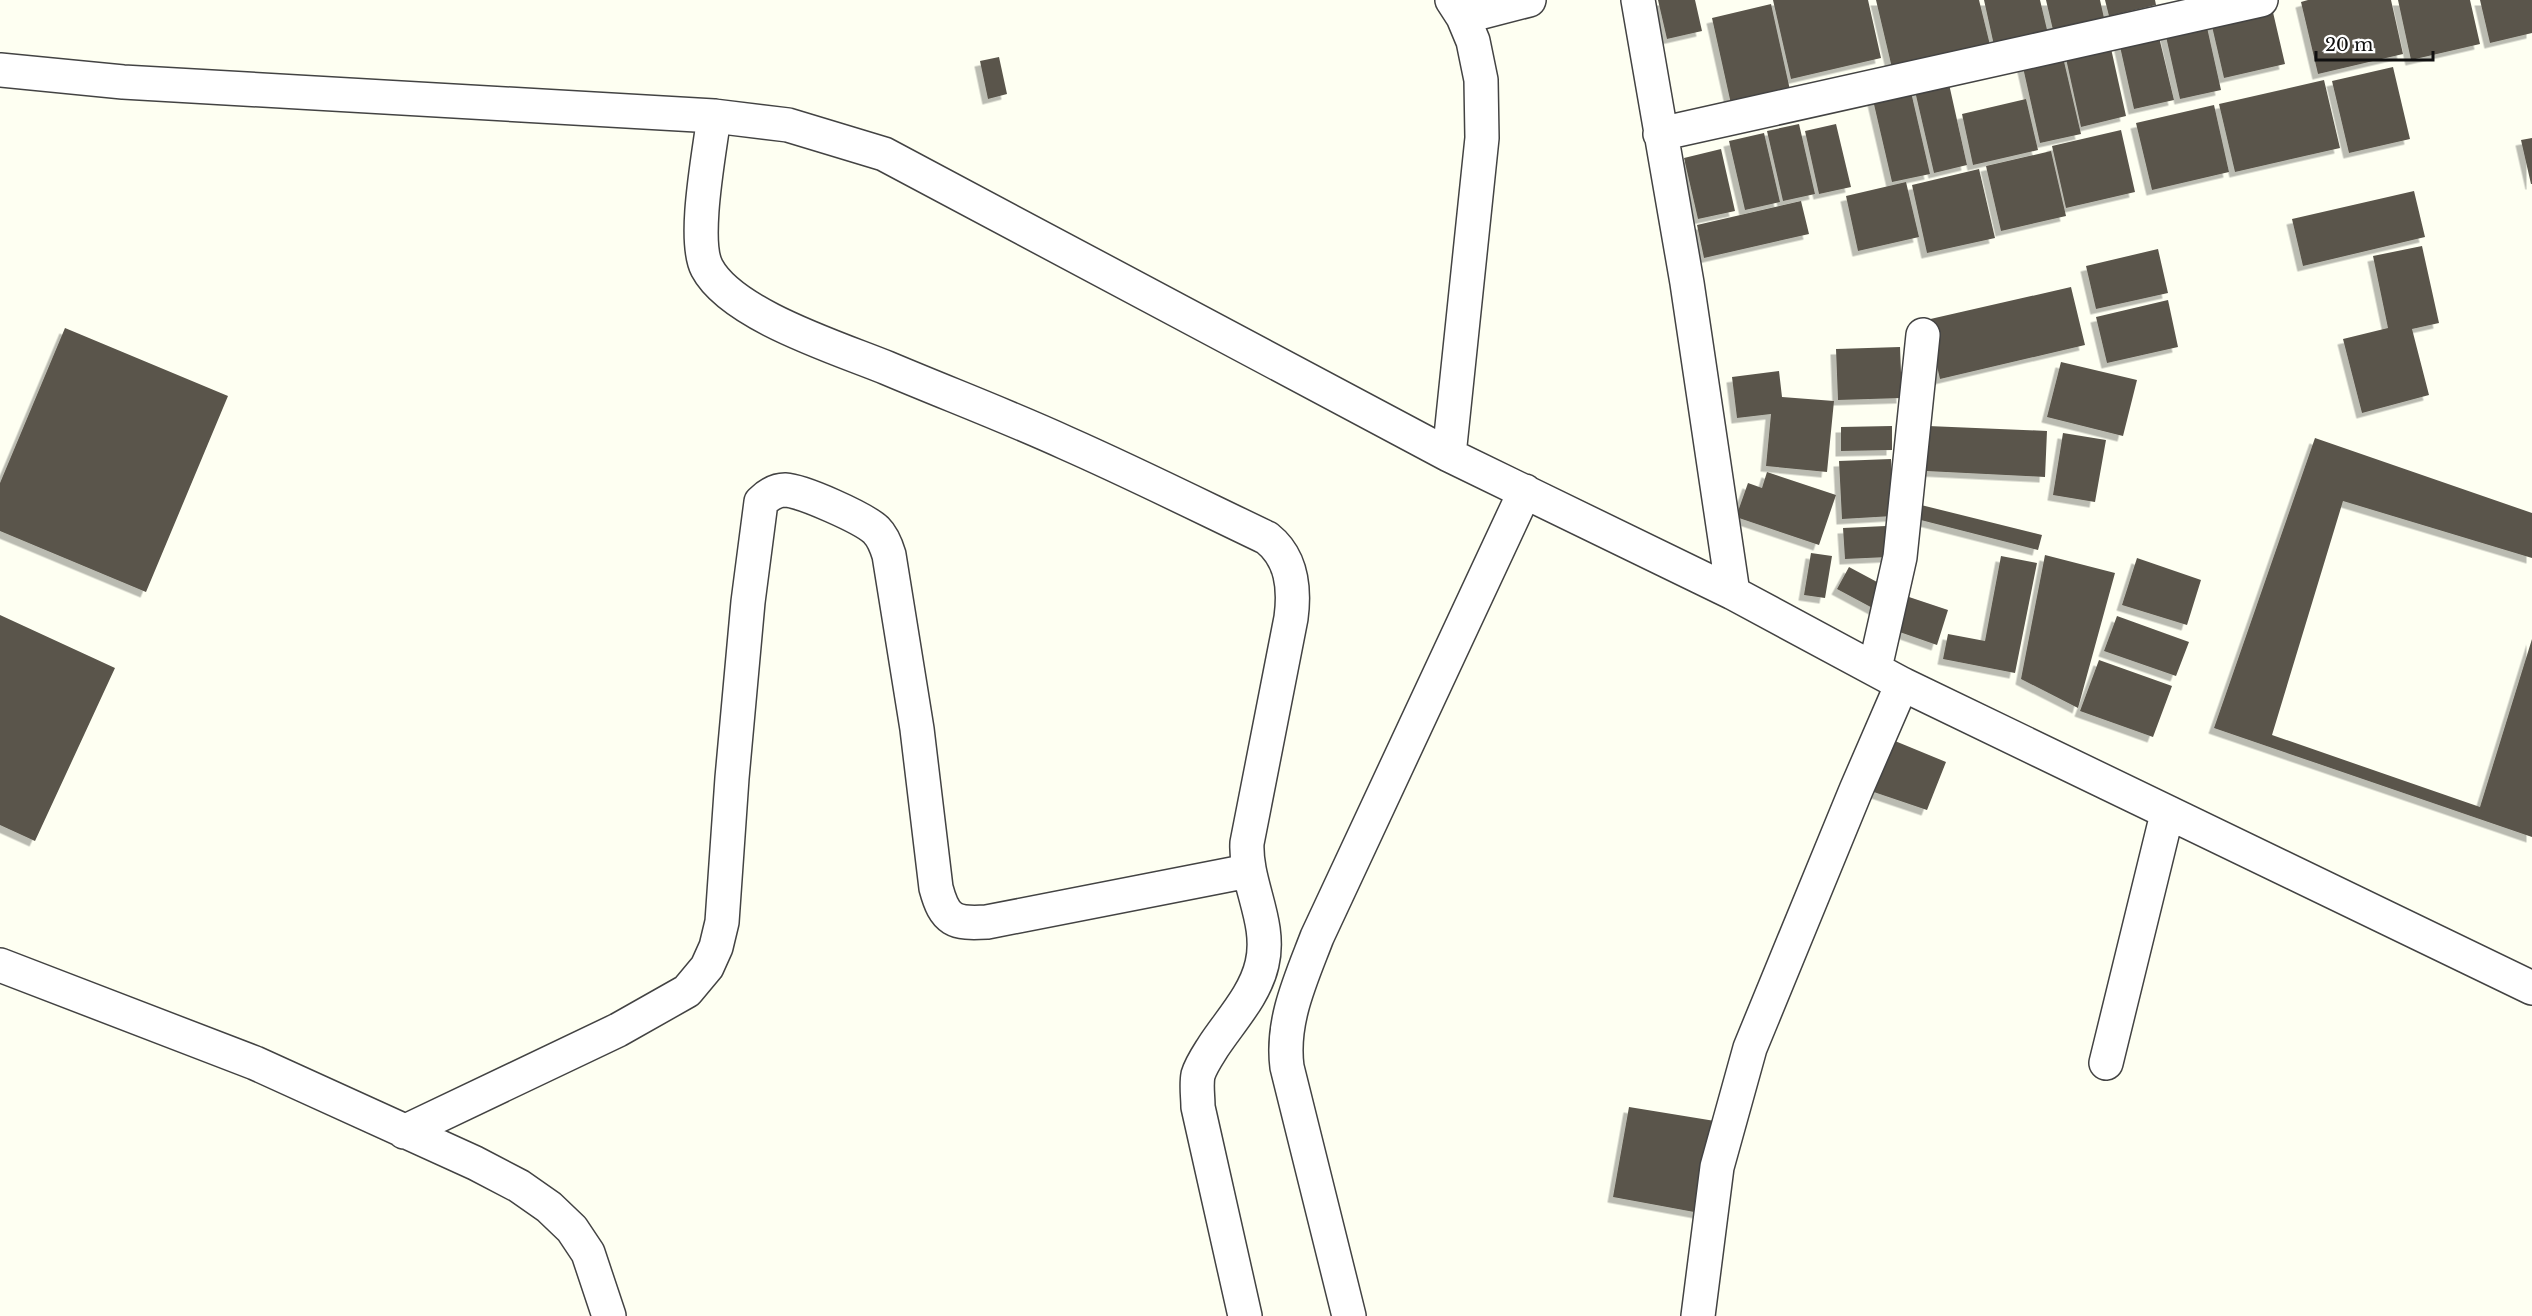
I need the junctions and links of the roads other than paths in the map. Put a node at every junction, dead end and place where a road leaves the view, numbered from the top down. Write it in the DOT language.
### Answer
graph roads {
  1 [pos="1528,0"];
  2 [pos="1638,0"];
  3 [pos="2261,0"];
  4 [pos="1457,9"];
  5 [pos="0,70"];
  6 [pos="714,116"];
  7 [pos="1660,134"];
  8 [pos="1923,335"];
  9 [pos="1449,455"];
  10 [pos="1524,491"];
  11 [pos="1733,593"];
  12 [pos="1888,676"];
  13 [pos="2167,814"];
  14 [pos="1248,871"];
  15 [pos="0,965"];
  16 [pos="2529,977"];
  17 [pos="2106,1063"];
  18 [pos="404,1132"];
  19 [pos="609,1316"];
  20 [pos="1245,1316"];
  21 [pos="1349,1316"];
  22 [pos="1698,1316"];
  1 -- 4 [label="street"];
  2 -- 7 [label="street"];
  3 -- 7 [label="street"];
  4 -- 9 [label="street"];
  5 -- 6 [label="street"];
  6 -- 9 [label="street"];
  6 -- 14 [label="street"];
  7 -- 11 [label="street"];
  8 -- 12 [label="street"];
  9 -- 10 [label="street"];
  10 -- 11 [label="street"];
  10 -- 21 [label="street"];
  11 -- 12 [label="street"];
  12 -- 13 [label="street"];
  12 -- 22 [label="street"];
  13 -- 16 [label="street"];
  13 -- 17 [label="street"];
  14 -- 18 [label="street"];
  14 -- 20 [label="street"];
  15 -- 18 [label="street"];
  18 -- 19 [label="street"];
}
